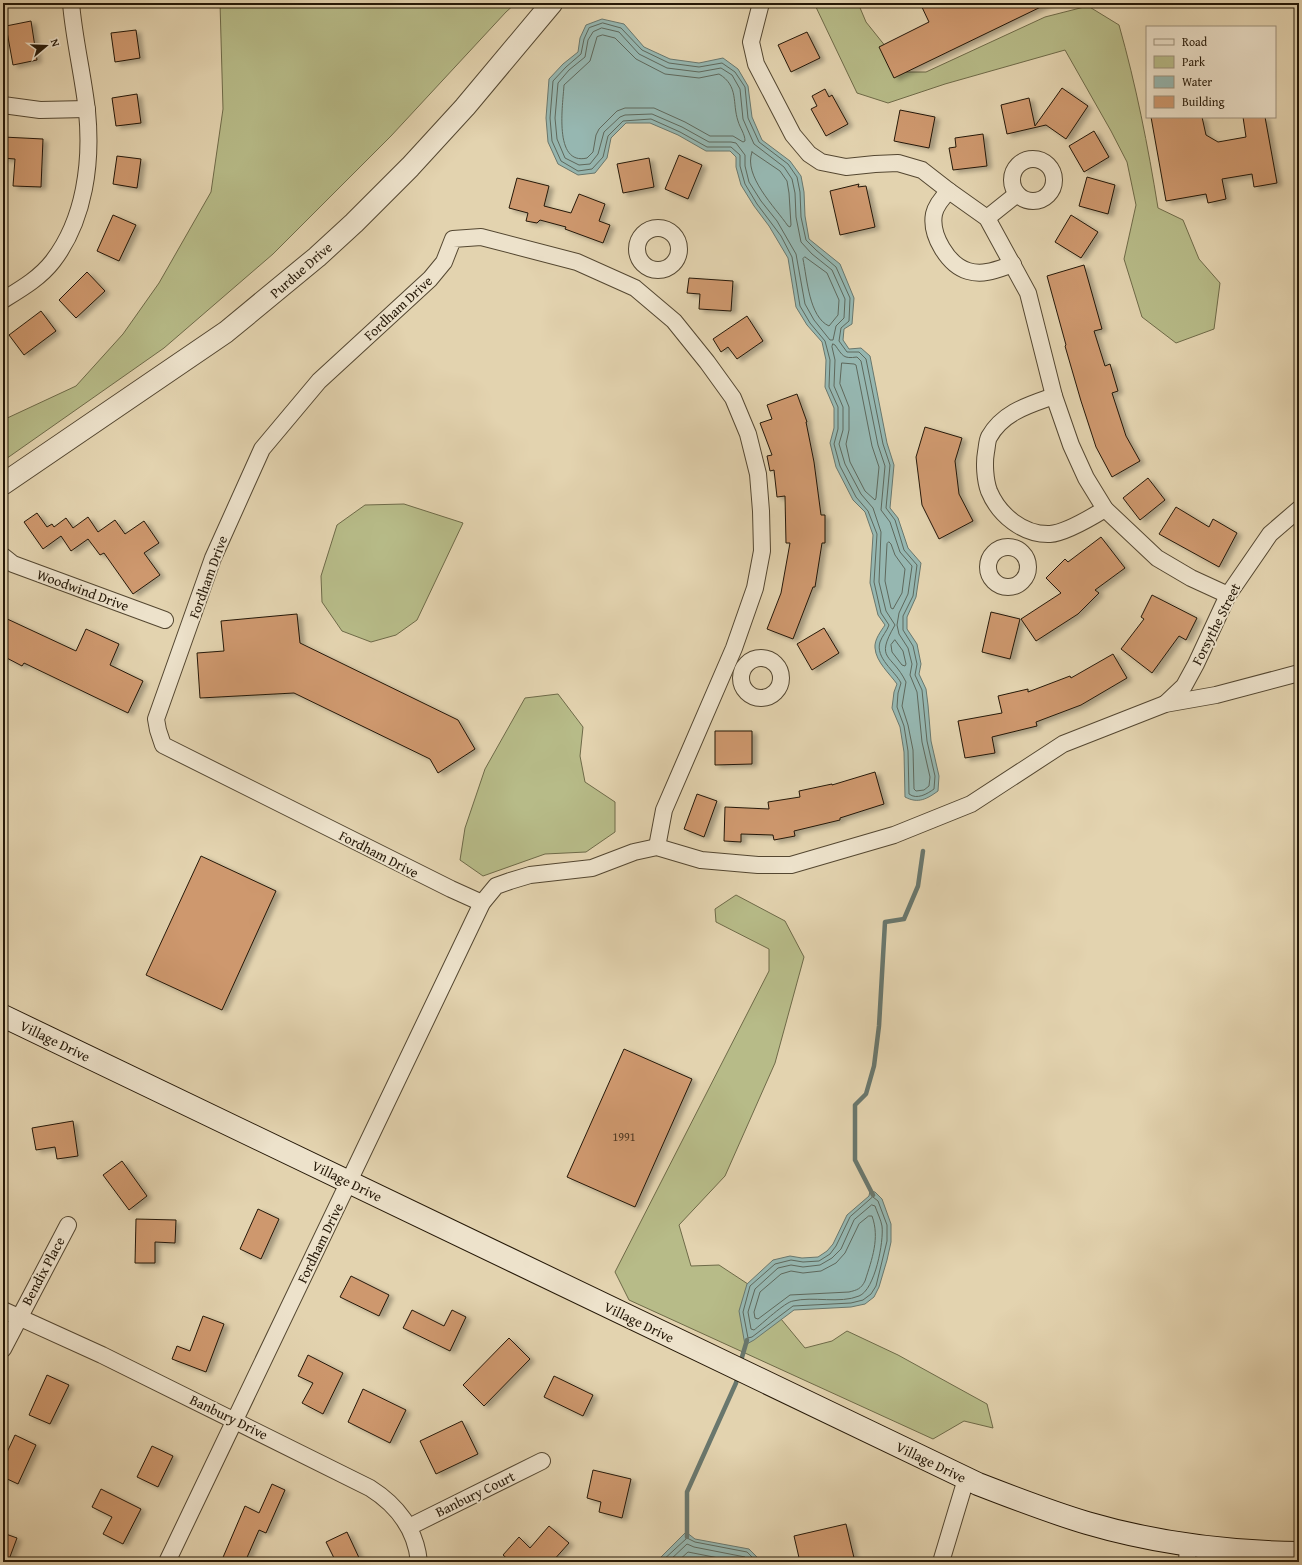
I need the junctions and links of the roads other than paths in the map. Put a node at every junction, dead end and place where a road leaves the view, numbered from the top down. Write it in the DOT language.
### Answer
graph roads {
  1 [pos="71,3"];
  2 [pos="552,3"];
  3 [pos="761,3"];
  4 [pos="3,105"];
  5 [pos="87,109"];
  6 [pos="949,191"];
  7 [pos="1017,194"];
  8 [pos="987,218"];
  9 [pos="1013,264"];
  10 [pos="647,267"];
  11 [pos="635,288"];
  12 [pos="3,300"];
  13 [pos="1054,396"];
  14 [pos="3,484"];
  15 [pos="1105,509"];
  16 [pos="1299,510"];
  17 [pos="1025,528"];
  18 [pos="1017,550"];
  19 [pos="3,556"];
  20 [pos="1228,595"];
  21 [pos="165,620"];
  22 [pos="728,663"];
  23 [pos="743,669"];
  24 [pos="1299,672"];
  25 [pos="1165,704"];
  26 [pos="657,847"];
  27 [pos="482,903"];
  28 [pos="3,1016"];
  29 [pos="349,1182"];
  30 [pos="68,1225"];
  31 [pos="3,1310"];
  32 [pos="19,1318"];
  33 [pos="3,1349"];
  34 [pos="235,1420"];
  35 [pos="542,1461"];
  36 [pos="966,1479"];
  37 [pos="409,1527"];
  38 [pos="1299,1552"];
  39 [pos="1188,1553"];
  40 [pos="167,1562"];
  41 [pos="419,1562"];
  42 [pos="941,1562"];
  1 -- 5 [label="street"];
  2 -- 14 [label="street, Purdue Drive"];
  3 -- 6 [label="street"];
  4 -- 5 [label="street"];
  5 -- 12 [label="street"];
  6 -- 8 [label="street"];
  6 -- 9 [label="street"];
  7 -- 8 [label="street"];
  8 -- 9 [label="street"];
  9 -- 13 [label="street"];
  10 -- 11 [label="street"];
  11 -- 22 [label="street"];
  11 -- 27 [label="street, Fordham Drive"];
  13 -- 15 [label="street"];
  13 -- 17 [label="street"];
  15 -- 17 [label="street"];
  15 -- 20 [label="street"];
  16 -- 20 [label="street, Forsythe Street"];
  17 -- 18 [label="street"];
  19 -- 21 [label="street, Woodwind Drive"];
  20 -- 25 [label="street, Forsythe Street"];
  22 -- 23 [label="street"];
  22 -- 26 [label="street"];
  24 -- 25 [label="street"];
  25 -- 26 [label="street"];
  26 -- 27 [label="street"];
  27 -- 29 [label="street, Fordham Drive"];
  28 -- 29 [label="main road, Village Drive"];
  29 -- 34 [label="street, Fordham Drive"];
  29 -- 36 [label="main road, Village Drive"];
  30 -- 32 [label="street, Bendix Place"];
  31 -- 32 [label="street, Banbury Drive"];
  32 -- 33 [label="street, Bendix Place"];
  32 -- 34 [label="street, Banbury Drive"];
  34 -- 37 [label="street, Banbury Drive"];
  34 -- 40 [label="street, Fordham Drive"];
  35 -- 37 [label="street, Banbury Court"];
  36 -- 39 [label="main road, Village Drive"];
  36 -- 42 [label="street"];
  37 -- 41 [label="street, Banbury Drive"];
  38 -- 39 [label="main road, Village Drive"];
}
